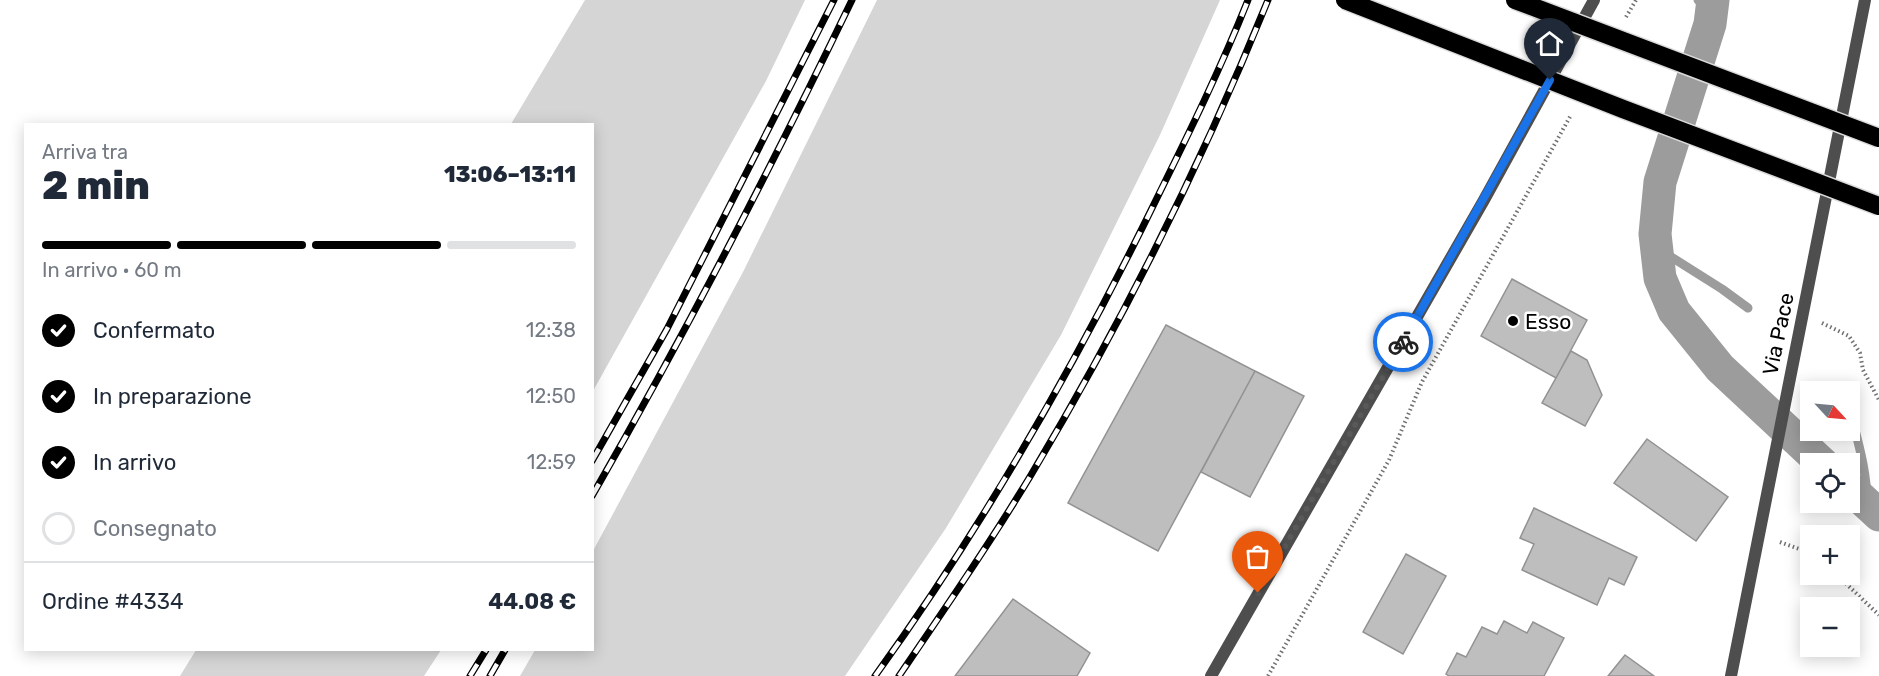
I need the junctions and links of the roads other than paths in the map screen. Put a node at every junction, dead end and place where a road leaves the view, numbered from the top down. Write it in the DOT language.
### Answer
graph roads {
  1 [pos="1345,0"];
  2 [pos="1515,0"];
  3 [pos="1594,0"];
  4 [pos="1866,0"];
  5 [pos="1879,138"];
  6 [pos="1879,206"];
  7 [pos="1211,676"];
  8 [pos="1731,676"];
  1 -- 6 [label="highway, bridge"];
  2 -- 5 [label="highway, bridge"];
  3 -- 7 [label="street"];
  4 -- 8 [label="street, Via Pace"];
}
